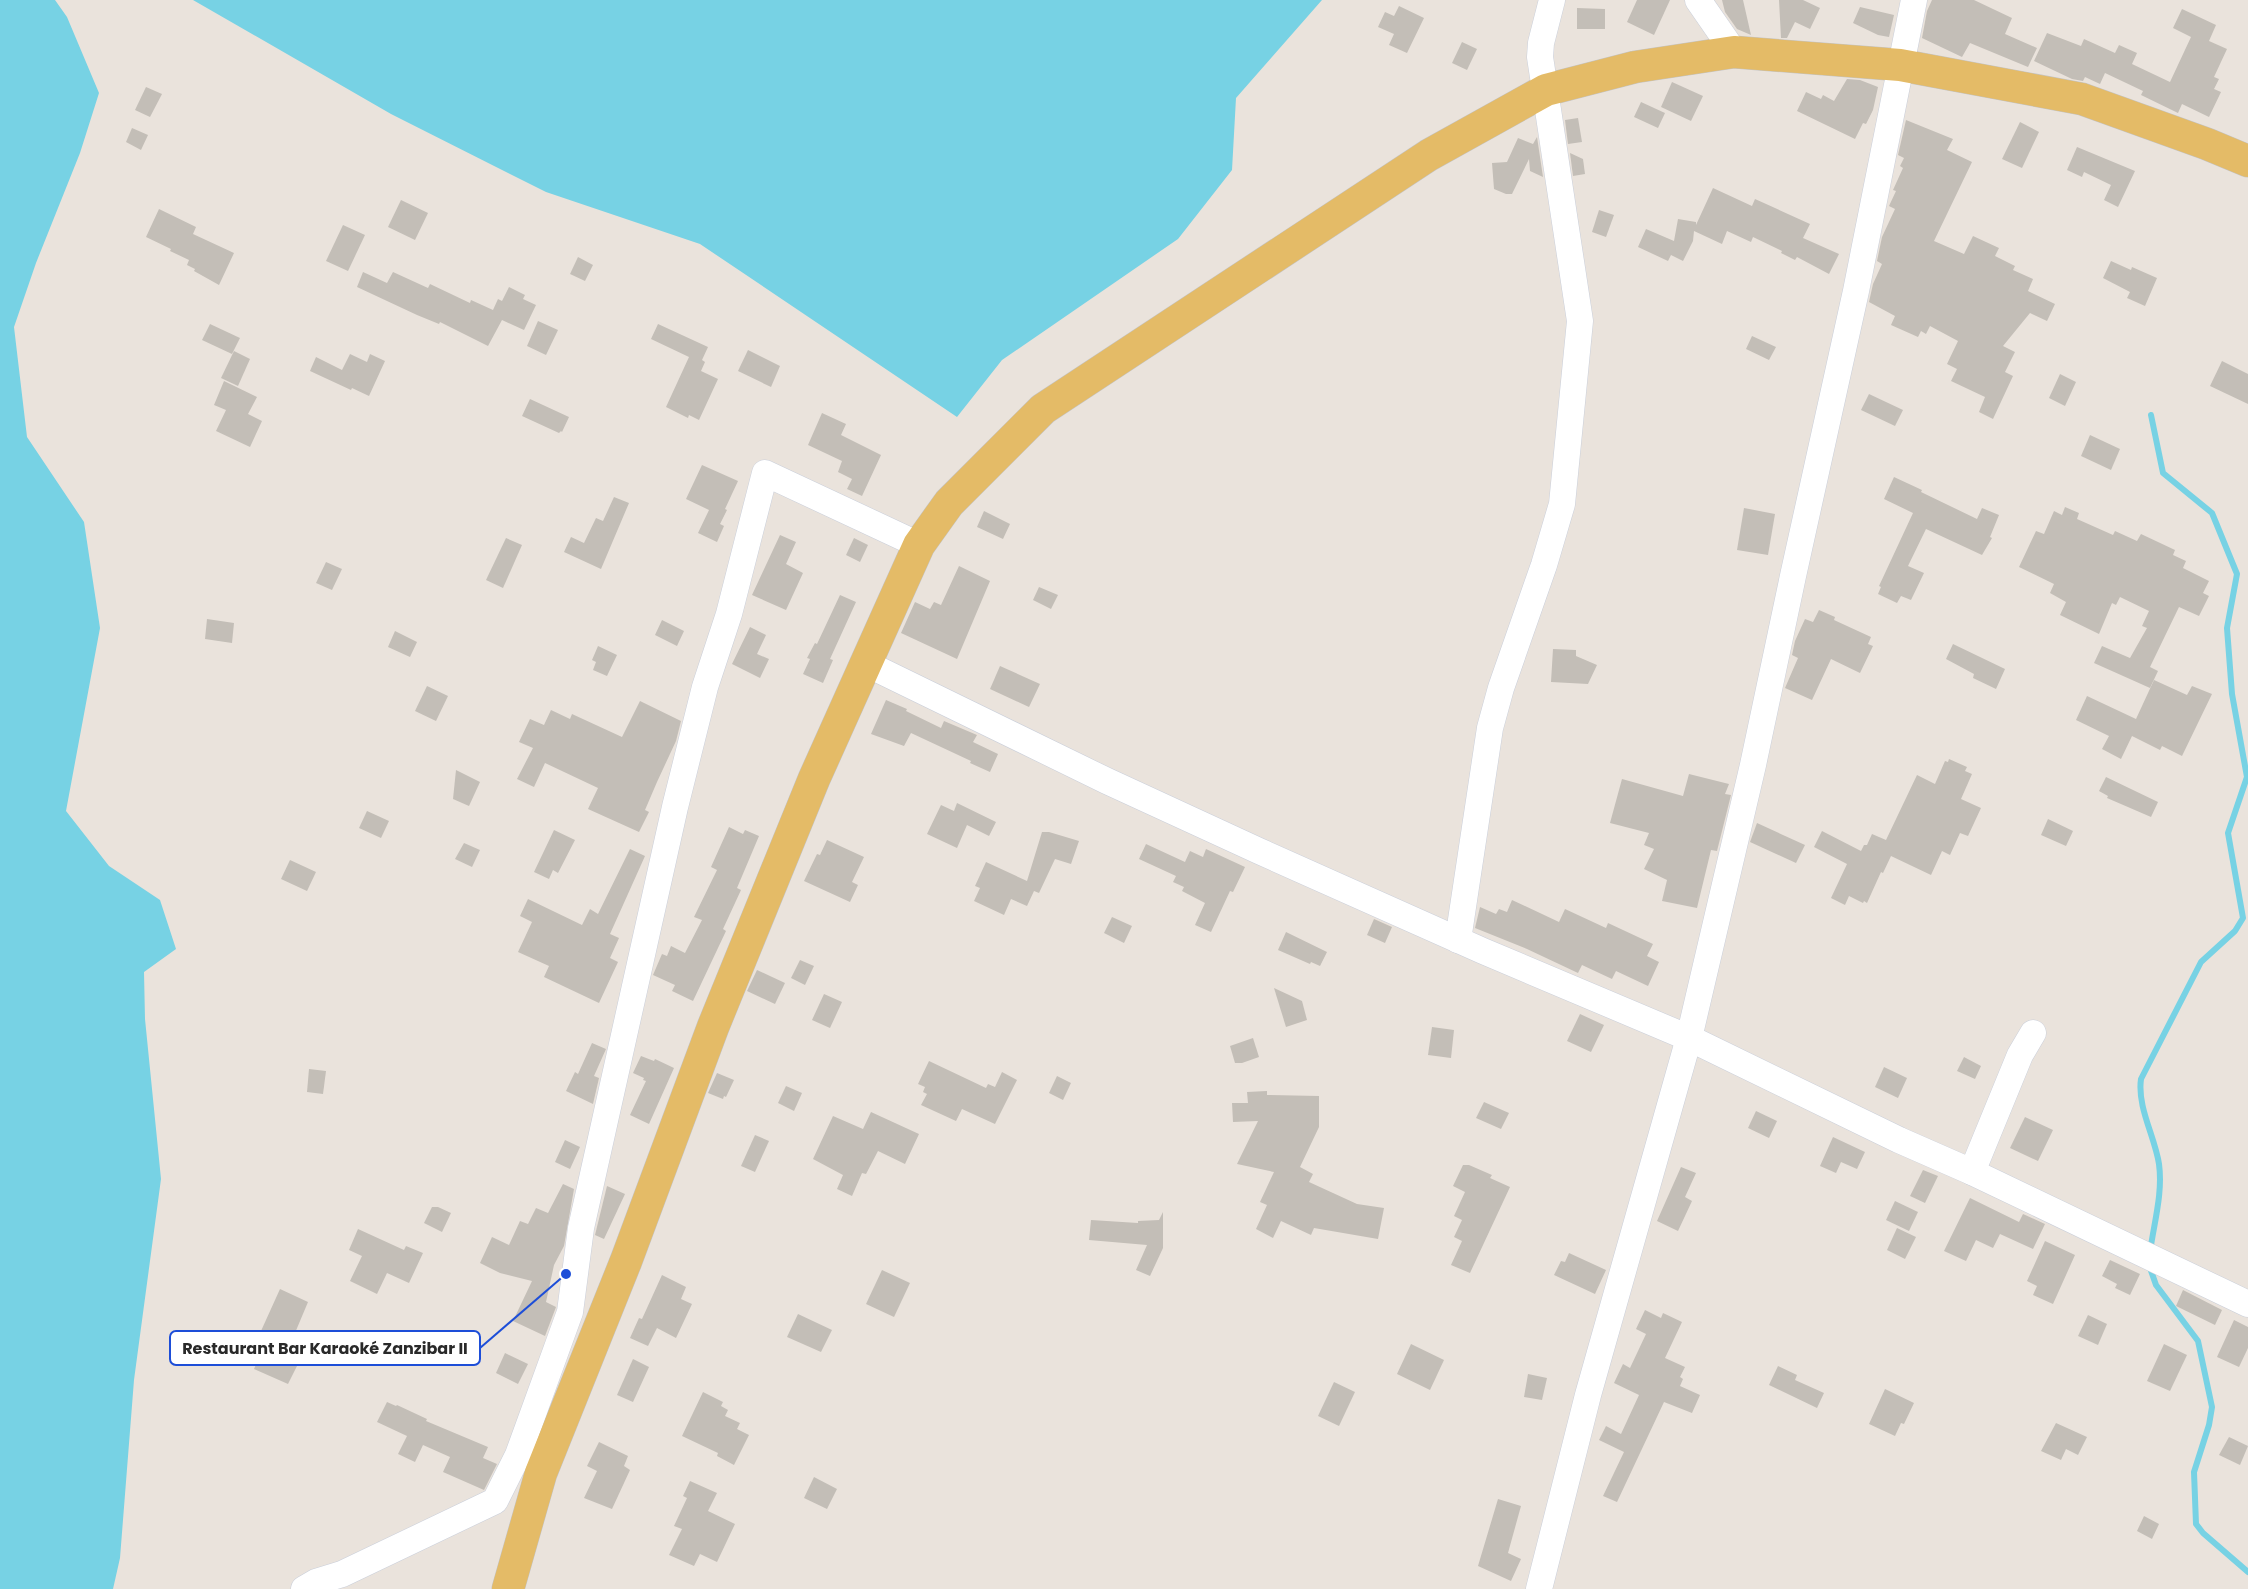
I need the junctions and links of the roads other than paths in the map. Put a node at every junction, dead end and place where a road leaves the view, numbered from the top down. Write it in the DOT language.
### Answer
graph roads {
  1 [pos="1552,0"];
  2 [pos="1698,0"];
  3 [pos="1914,0"];
  4 [pos="1734,52"];
  5 [pos="1900,65"];
  6 [pos="1546,90"];
  7 [pos="2248,161"];
  8 [pos="919,545"];
  9 [pos="867,664"];
  10 [pos="1458,940"];
  11 [pos="2033,1033"];
  12 [pos="1689,1038"];
  13 [pos="1972,1172"];
  14 [pos="575,1278"];
  15 [pos="611,1298"];
  16 [pos="2248,1304"];
  17 [pos="590,1347"];
  18 [pos="518,1455"];
  19 [pos="497,1498"];
  20 [pos="521,1544"];
  21 [pos="304,1589"];
  22 [pos="508,1589"];
  23 [pos="1539,1589"];
  1 -- 6 [label="street"];
  2 -- 4 [label="street"];
  3 -- 5 [label="street"];
  4 -- 5 [label="main road"];
  4 -- 6 [label="main road"];
  5 -- 7 [label="main road"];
  5 -- 12 [label="street"];
  6 -- 8 [label="main road"];
  6 -- 10 [label="street"];
  8 -- 9 [label="main road"];
  8 -- 14 [label="street"];
  9 -- 10 [label="street"];
  9 -- 15 [label="main road"];
  10 -- 12 [label="street"];
  11 -- 13 [label="street"];
  12 -- 13 [label="street"];
  12 -- 23 [label="street"];
  13 -- 16 [label="street"];
  14 -- 15 [label="street"];
  14 -- 18 [label="street"];
  15 -- 17 [label="main road"];
  17 -- 18 [label="street"];
  17 -- 20 [label="main road"];
  18 -- 19 [label="street"];
  19 -- 20 [label="street"];
  19 -- 21 [label="street"];
  20 -- 22 [label="main road"];
}
